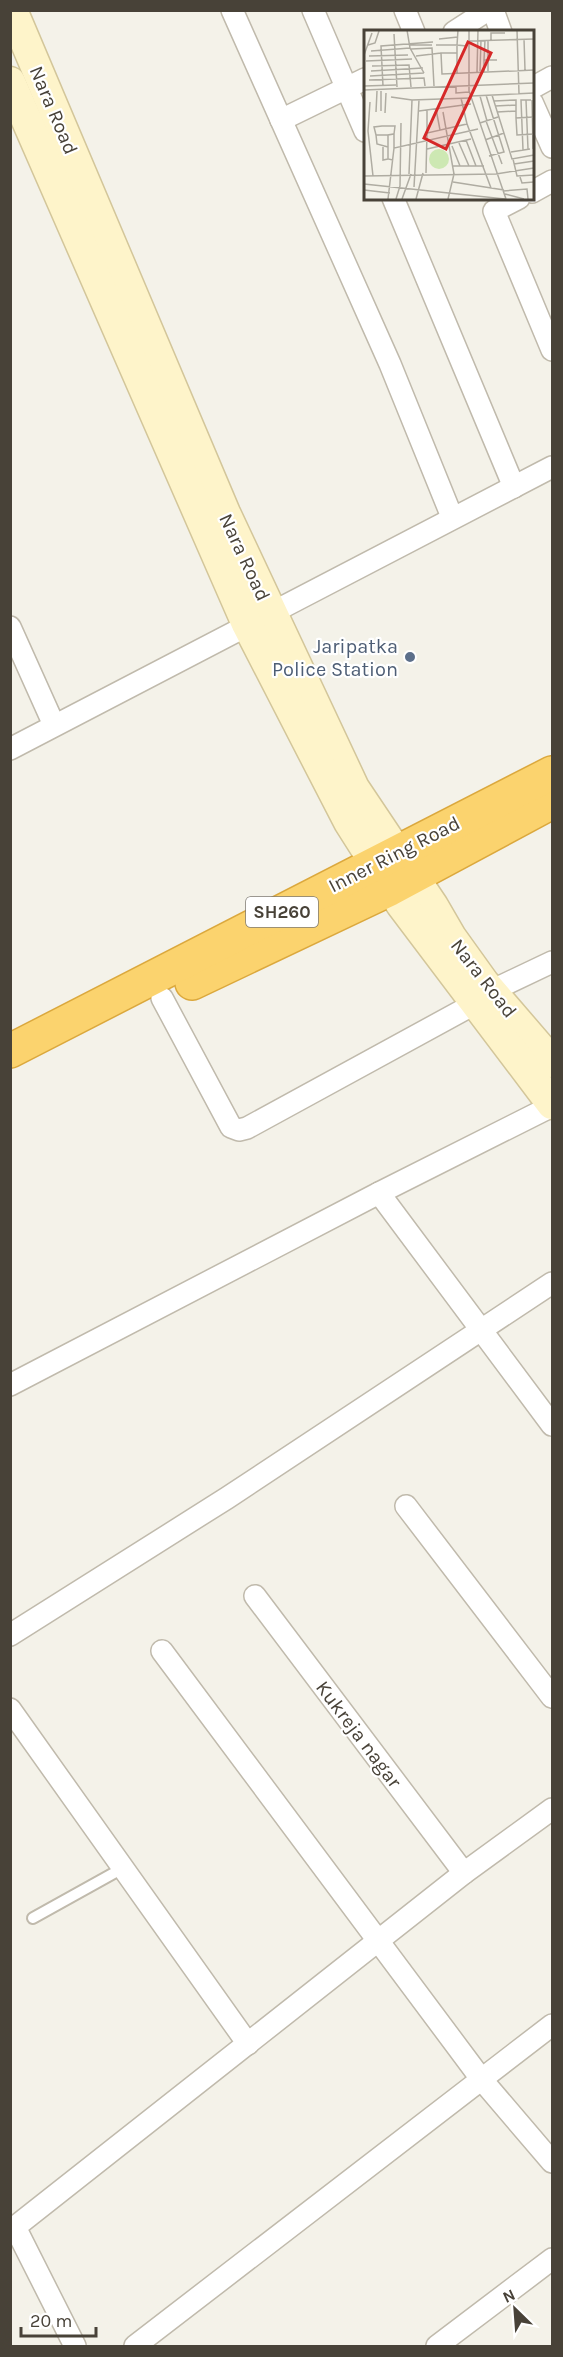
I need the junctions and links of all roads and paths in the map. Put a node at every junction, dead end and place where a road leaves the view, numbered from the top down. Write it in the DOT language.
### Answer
graph roads {
  1 [pos="12,10"];
  2 [pos="232,10"];
  3 [pos="313,10"];
  4 [pos="405,10"];
  5 [pos="490,10"];
  6 [pos="413,30"];
  7 [pos="457,30"];
  8 [pos="500,30"];
  9 [pos="552,77"];
  10 [pos="10,82"];
  11 [pos="356,83"];
  12 [pos="533,87"];
  13 [pos="533,106"];
  14 [pos="281,120"];
  15 [pos="364,126"];
  16 [pos="552,147"];
  17 [pos="552,181"];
  18 [pos="533,191"];
  19 [pos="394,200"];
  20 [pos="511,200"];
  21 [pos="491,205"];
  22 [pos="552,350"];
  23 [pos="552,467"];
  24 [pos="514,487"];
  25 [pos="452,517"];
  26 [pos="259,618"];
  27 [pos="10,627"];
  28 [pos="16,654"];
  29 [pos="54,725"];
  30 [pos="10,749"];
  31 [pos="552,773"];
  32 [pos="552,802"];
  33 [pos="394,870"];
  34 [pos="552,962"];
  35 [pos="484,997"];
  36 [pos="162,998"];
  37 [pos="10,1051"];
  38 [pos="552,1062"];
  39 [pos="10,1074"];
  40 [pos="552,1105"];
  41 [pos="379,1193"];
  42 [pos="552,1283"];
  43 [pos="481,1330"];
  44 [pos="10,1385"];
  45 [pos="552,1425"];
  46 [pos="406,1506"];
  47 [pos="255,1596"];
  48 [pos="10,1635"];
  49 [pos="162,1651"];
  50 [pos="552,1697"];
  51 [pos="10,1709"];
  52 [pos="552,1809"];
  53 [pos="123,1868"];
  54 [pos="464,1873"];
  55 [pos="33,1918"];
  56 [pos="378,1942"];
  57 [pos="552,2025"];
  58 [pos="248,2044"];
  59 [pos="482,2080"];
  60 [pos="552,2162"];
  61 [pos="13,2223"];
  62 [pos="552,2259"];
  63 [pos="75,2346"];
  64 [pos="135,2346"];
  65 [pos="437,2346"];
  1 -- 26 [label="main road, Nara Road"];
  2 -- 14 [label="street"];
  3 -- 11 [label="street"];
  4 -- 6 [label="street"];
  5 -- 7 [label="street"];
  5 -- 8 [label="street"];
  9 -- 12 [label="street"];
  10 -- 26 [label="main road, Nara Road"];
  11 -- 14 [label="street"];
  11 -- 15 [label="street"];
  13 -- 16 [label="street"];
  14 -- 25 [label="street"];
  17 -- 18 [label="street"];
  19 -- 24 [label="street"];
  20 -- 21 [label="street"];
  21 -- 22 [label="street"];
  23 -- 24 [label="street"];
  24 -- 25 [label="street"];
  25 -- 26 [label="street"];
  26 -- 29 [label="street"];
  26 -- 33 [label="main road, Nara Road"];
  27 -- 28 [label="street"];
  28 -- 29 [label="street"];
  29 -- 30 [label="street"];
  31 -- 33 [label="highway, Inner Ring Road / SH260"];
  32 -- 33 [label="highway, Inner Ring Road"];
  33 -- 35 [label="main road, Nara Road"];
  33 -- 36 [label="highway, Inner Ring Road"];
  33 -- 37 [label="highway, Inner Ring Road / SH260"];
  34 -- 35 [label="street"];
  35 -- 36 [label="street"];
  35 -- 38 [label="main road, Nara Road"];
  35 -- 40 [label="main road, Nara Road"];
  36 -- 39 [label="highway, Inner Ring Road"];
  40 -- 41 [label="street"];
  41 -- 43 [label="street"];
  41 -- 44 [label="street"];
  42 -- 43 [label="street"];
  43 -- 45 [label="street"];
  43 -- 48 [label="street"];
  46 -- 50 [label="street"];
  47 -- 54 [label="street, Kukreja nagar"];
  49 -- 56 [label="street"];
  51 -- 53 [label="street"];
  52 -- 54 [label="street"];
  53 -- 55 [label="lane"];
  53 -- 58 [label="street"];
  54 -- 56 [label="street"];
  56 -- 58 [label="street"];
  56 -- 59 [label="street"];
  57 -- 59 [label="street"];
  58 -- 61 [label="street"];
  59 -- 60 [label="street"];
  59 -- 64 [label="street"];
  61 -- 63 [label="street"];
  62 -- 65 [label="street"];
}
